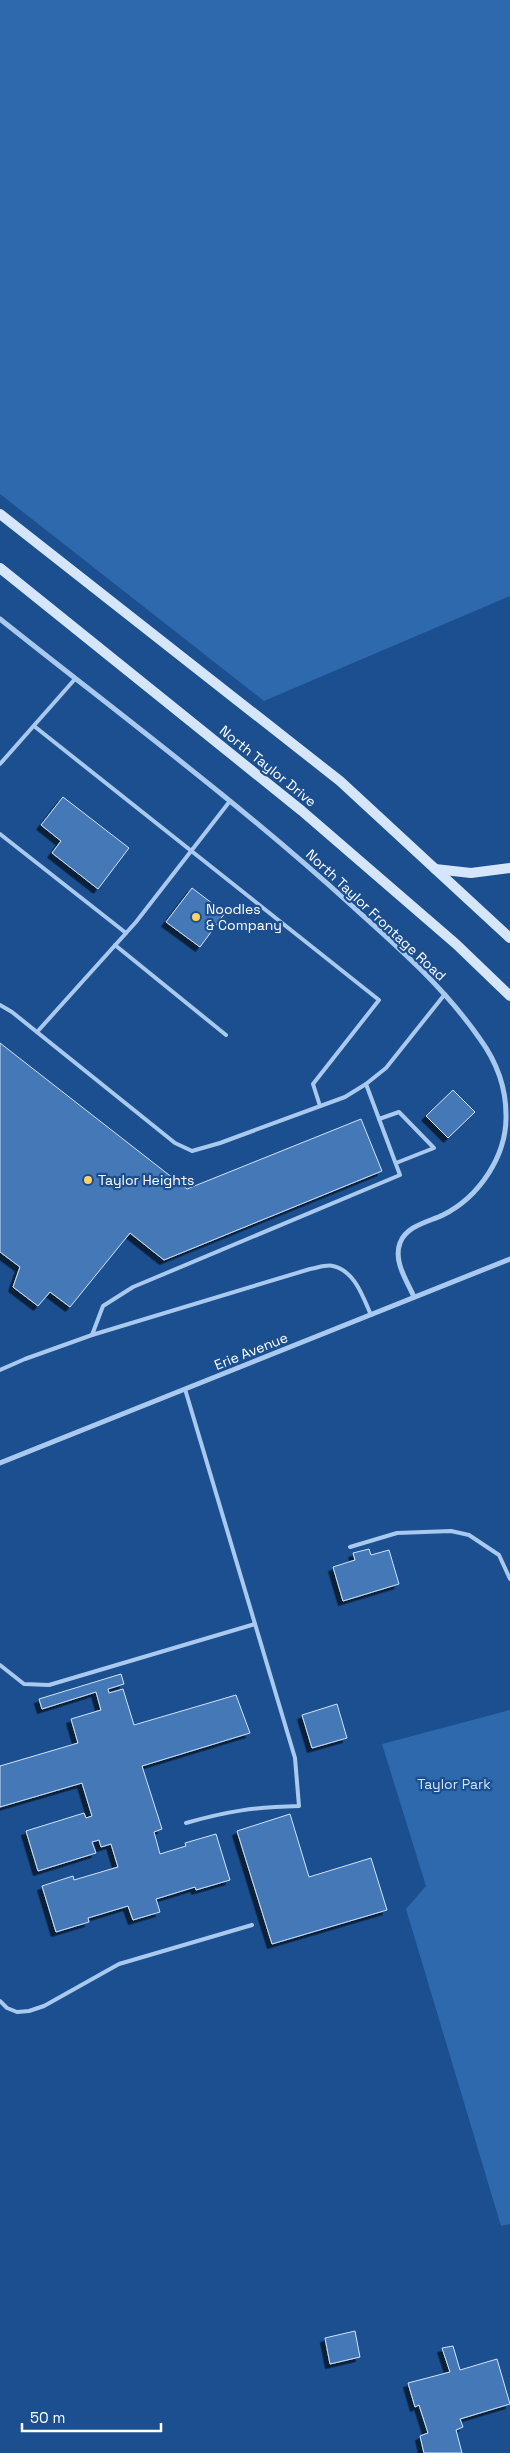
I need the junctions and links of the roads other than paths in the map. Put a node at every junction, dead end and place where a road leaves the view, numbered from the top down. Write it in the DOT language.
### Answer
graph roads {
  1 [pos="0,514"];
  2 [pos="0,568"];
  3 [pos="0,619"];
  4 [pos="75,679"];
  5 [pos="34,726"];
  6 [pos="0,764"];
  7 [pos="230,801"];
  8 [pos="0,834"];
  9 [pos="190,851"];
  10 [pos="510,868"];
  11 [pos="435,869"];
  12 [pos="126,933"];
  13 [pos="510,938"];
  14 [pos="115,945"];
  15 [pos="445,994"];
  16 [pos="508,995"];
  17 [pos="0,1005"];
  18 [pos="37,1032"];
  19 [pos="226,1035"];
  20 [pos="366,1084"];
  21 [pos="320,1106"];
  22 [pos="379,1119"];
  23 [pos="396,1163"];
  24 [pos="510,1259"];
  25 [pos="414,1297"];
  26 [pos="370,1315"];
  27 [pos="92,1335"];
  28 [pos="0,1370"];
  29 [pos="185,1389"];
  30 [pos="0,1463"];
  31 [pos="350,1547"];
  32 [pos="510,1579"];
  33 [pos="256,1624"];
  34 [pos="0,1665"];
  35 [pos="186,1823"];
  36 [pos="252,1925"];
  37 [pos="0,2001"];
  1 -- 11 [label="main road"];
  2 -- 16 [label="main road, North Taylor Drive"];
  3 -- 4 [label="street, North Taylor Frontage Road"];
  4 -- 5 [label="lane"];
  4 -- 7 [label="street, North Taylor Frontage Road"];
  5 -- 6 [label="lane"];
  5 -- 9 [label="lane"];
  7 -- 9 [label="lane"];
  7 -- 15 [label="street, North Taylor Frontage Road"];
  8 -- 12 [label="lane"];
  9 -- 12 [label="lane"];
  9 -- 21 [label="lane"];
  10 -- 11 [label="main road"];
  11 -- 13 [label="main road"];
  12 -- 14 [label="lane"];
  14 -- 18 [label="lane"];
  14 -- 19 [label="lane"];
  15 -- 20 [label="lane"];
  15 -- 25 [label="street, North Taylor Frontage Road"];
  17 -- 18 [label="lane"];
  18 -- 21 [label="lane"];
  20 -- 21 [label="lane"];
  20 -- 22 [label="lane"];
  22 -- 23 [label="lane"];
  22 -- 23 [label="lane"];
  23 -- 27 [label="lane"];
  24 -- 25 [label="street, Erie Avenue"];
  25 -- 26 [label="street, Erie Avenue"];
  26 -- 27 [label="lane"];
  26 -- 29 [label="street, Erie Avenue"];
  27 -- 28 [label="lane"];
  29 -- 30 [label="street, Erie Avenue"];
  29 -- 33 [label="lane"];
  31 -- 32 [label="lane"];
  33 -- 34 [label="lane"];
  33 -- 35 [label="lane"];
  36 -- 37 [label="lane"];
}
